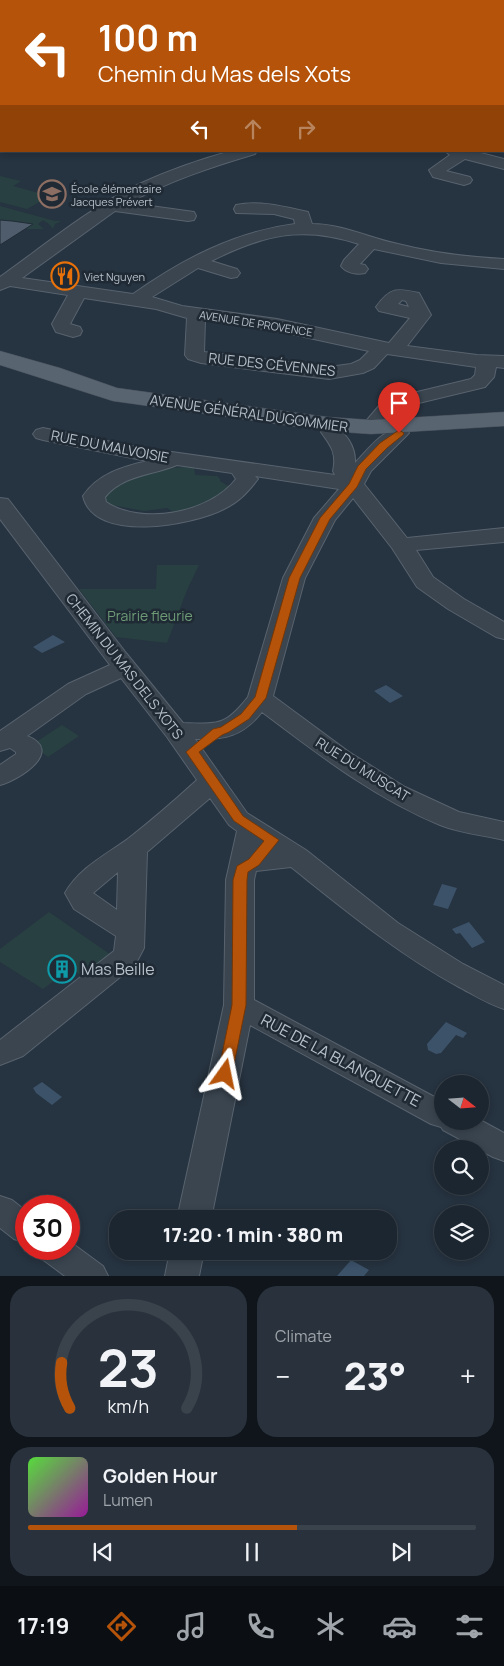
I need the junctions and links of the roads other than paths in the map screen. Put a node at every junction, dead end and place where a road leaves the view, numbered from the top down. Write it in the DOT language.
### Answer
graph roads {
  1 [pos="240,152"];
  2 [pos="457,153"];
  3 [pos="212,155"];
  4 [pos="504,164"];
  5 [pos="464,180"];
  6 [pos="142,189"];
  7 [pos="112,206"];
  8 [pos="242,209"];
  9 [pos="188,216"];
  10 [pos="304,229"];
  11 [pos="76,231"];
  12 [pos="370,242"];
  13 [pos="196,262"];
  14 [pos="504,264"];
  15 [pos="359,269"];
  16 [pos="230,273"];
  17 [pos="3,286"];
  18 [pos="79,290"];
  19 [pos="136,300"];
  20 [pos="196,314"];
  21 [pos="422,314"];
  22 [pos="73,331"];
  23 [pos="388,349"];
  24 [pos="0,358"];
  25 [pos="495,362"];
  26 [pos="0,375"];
  27 [pos="411,400"];
  28 [pos="504,419"];
  29 [pos="424,425"];
  30 [pos="504,426"];
  31 [pos="371,427"];
  32 [pos="331,432"];
  33 [pos="399,433"];
  34 [pos="43,434"];
  35 [pos="178,459"];
  36 [pos="240,468"];
  37 [pos="353,485"];
  38 [pos="7,521"];
  39 [pos="504,535"];
  40 [pos="401,545"];
  41 [pos="504,632"];
  42 [pos="126,670"];
  43 [pos="95,681"];
  44 [pos="260,698"];
  45 [pos="176,731"];
  46 [pos="217,732"];
  47 [pos="3,740"];
  48 [pos="192,752"];
  49 [pos="0,777"];
  50 [pos="219,790"];
  51 [pos="504,831"];
  52 [pos="262,833"];
  53 [pos="133,848"];
  54 [pos="296,857"];
  55 [pos="248,866"];
  56 [pos="130,932"];
  57 [pos="504,998"];
  58 [pos="239,1005"];
  59 [pos="0,1053"];
  60 [pos="434,1111"];
  61 [pos="471,1130"];
  62 [pos="504,1148"];
  63 [pos="0,1210"];
  64 [pos="196,1210"];
  65 [pos="15,1221"];
  66 [pos="69,1260"];
  67 [pos="185,1260"];
  68 [pos="91,1276"];
  69 [pos="182,1276"];
  1 -- 3 [label="street"];
  2 -- 4 [label="street"];
  2 -- 5 [label="street"];
  3 -- 6 [label="street"];
  6 -- 7 [label="street"];
  6 -- 11 [label="street"];
  7 -- 9 [label="street"];
  7 -- 11 [label="street"];
  8 -- 10 [label="street"];
  10 -- 12 [label="street"];
  10 -- 13 [label="street"];
  11 -- 17 [label="street"];
  12 -- 14 [label="street"];
  12 -- 15 [label="street"];
  13 -- 16 [label="street"];
  13 -- 19 [label="street"];
  17 -- 18 [label="street, AVENUE DE PROVENCE"];
  18 -- 19 [label="street, AVENUE DE PROVENCE"];
  18 -- 22 [label="street"];
  19 -- 20 [label="street, AVENUE DE PROVENCE"];
  20 -- 23 [label="street, AVENUE DE PROVENCE"];
  20 -- 23 [label="street, RUE DES CÉVENNES"];
  21 -- 23 [label="street"];
  23 -- 25 [label="street, AVENUE DE PROVENCE"];
  24 -- 31 [label="main road, AVENUE GÉNÉRAL DUGOMMIER"];
  25 -- 27 [label="street"];
  26 -- 32 [label="main road, AVENUE GÉNÉRAL DUGOMMIER"];
  27 -- 29 [label="street"];
  27 -- 31 [label="street"];
  28 -- 29 [label="main road, AVENUE GÉNÉRAL DUGOMMIER"];
  29 -- 31 [label="main road, AVENUE GÉNÉRAL DUGOMMIER"];
  30 -- 33 [label="main road, AVENUE GÉNÉRAL DUGOMMIER"];
  32 -- 33 [label="main road, AVENUE GÉNÉRAL DUGOMMIER"];
  32 -- 37 [label="street"];
  33 -- 37 [label="street"];
  34 -- 35 [label="street, RUE DU MALVOISIE"];
  35 -- 36 [label="street, RUE DU MALVOISIE"];
  35 -- 36 [label="street, RUE DU MALVOISIE"];
  36 -- 37 [label="street, RUE DU MALVOISIE"];
  37 -- 40 [label="street"];
  37 -- 44 [label="street"];
  38 -- 42 [label="street, CHEMIN DU MAS DELS XOTS"];
  39 -- 40 [label="street"];
  40 -- 41 [label="street"];
  42 -- 43 [label="street"];
  42 -- 43 [label="street"];
  42 -- 45 [label="street, CHEMIN DU MAS DELS XOTS"];
  43 -- 47 [label="street"];
  44 -- 46 [label="street"];
  44 -- 51 [label="street, RUE DU MUSCAT"];
  45 -- 46 [label="street"];
  45 -- 48 [label="street, CHEMIN DU MAS DELS XOTS"];
  46 -- 48 [label="street"];
  47 -- 49 [label="street"];
  48 -- 50 [label="street, CHEMIN DU MAS DELS XOTS"];
  50 -- 52 [label="street, CHEMIN DU MAS DELS XOTS"];
  50 -- 53 [label="street"];
  52 -- 54 [label="street, CHEMIN DU MAS DELS XOTS"];
  52 -- 55 [label="street"];
  53 -- 56 [label="street"];
  53 -- 56 [label="street"];
  54 -- 55 [label="street"];
  54 -- 57 [label="street, CHEMIN DU MAS DELS XOTS"];
  55 -- 58 [label="street"];
  56 -- 59 [label="street"];
  58 -- 60 [label="street, RUE DE LA BLANQUETTE"];
  58 -- 64 [label="street"];
  61 -- 62 [label="street"];
  63 -- 65 [label="street"];
  66 -- 68 [label="street"];
  67 -- 69 [label="street"];
}
